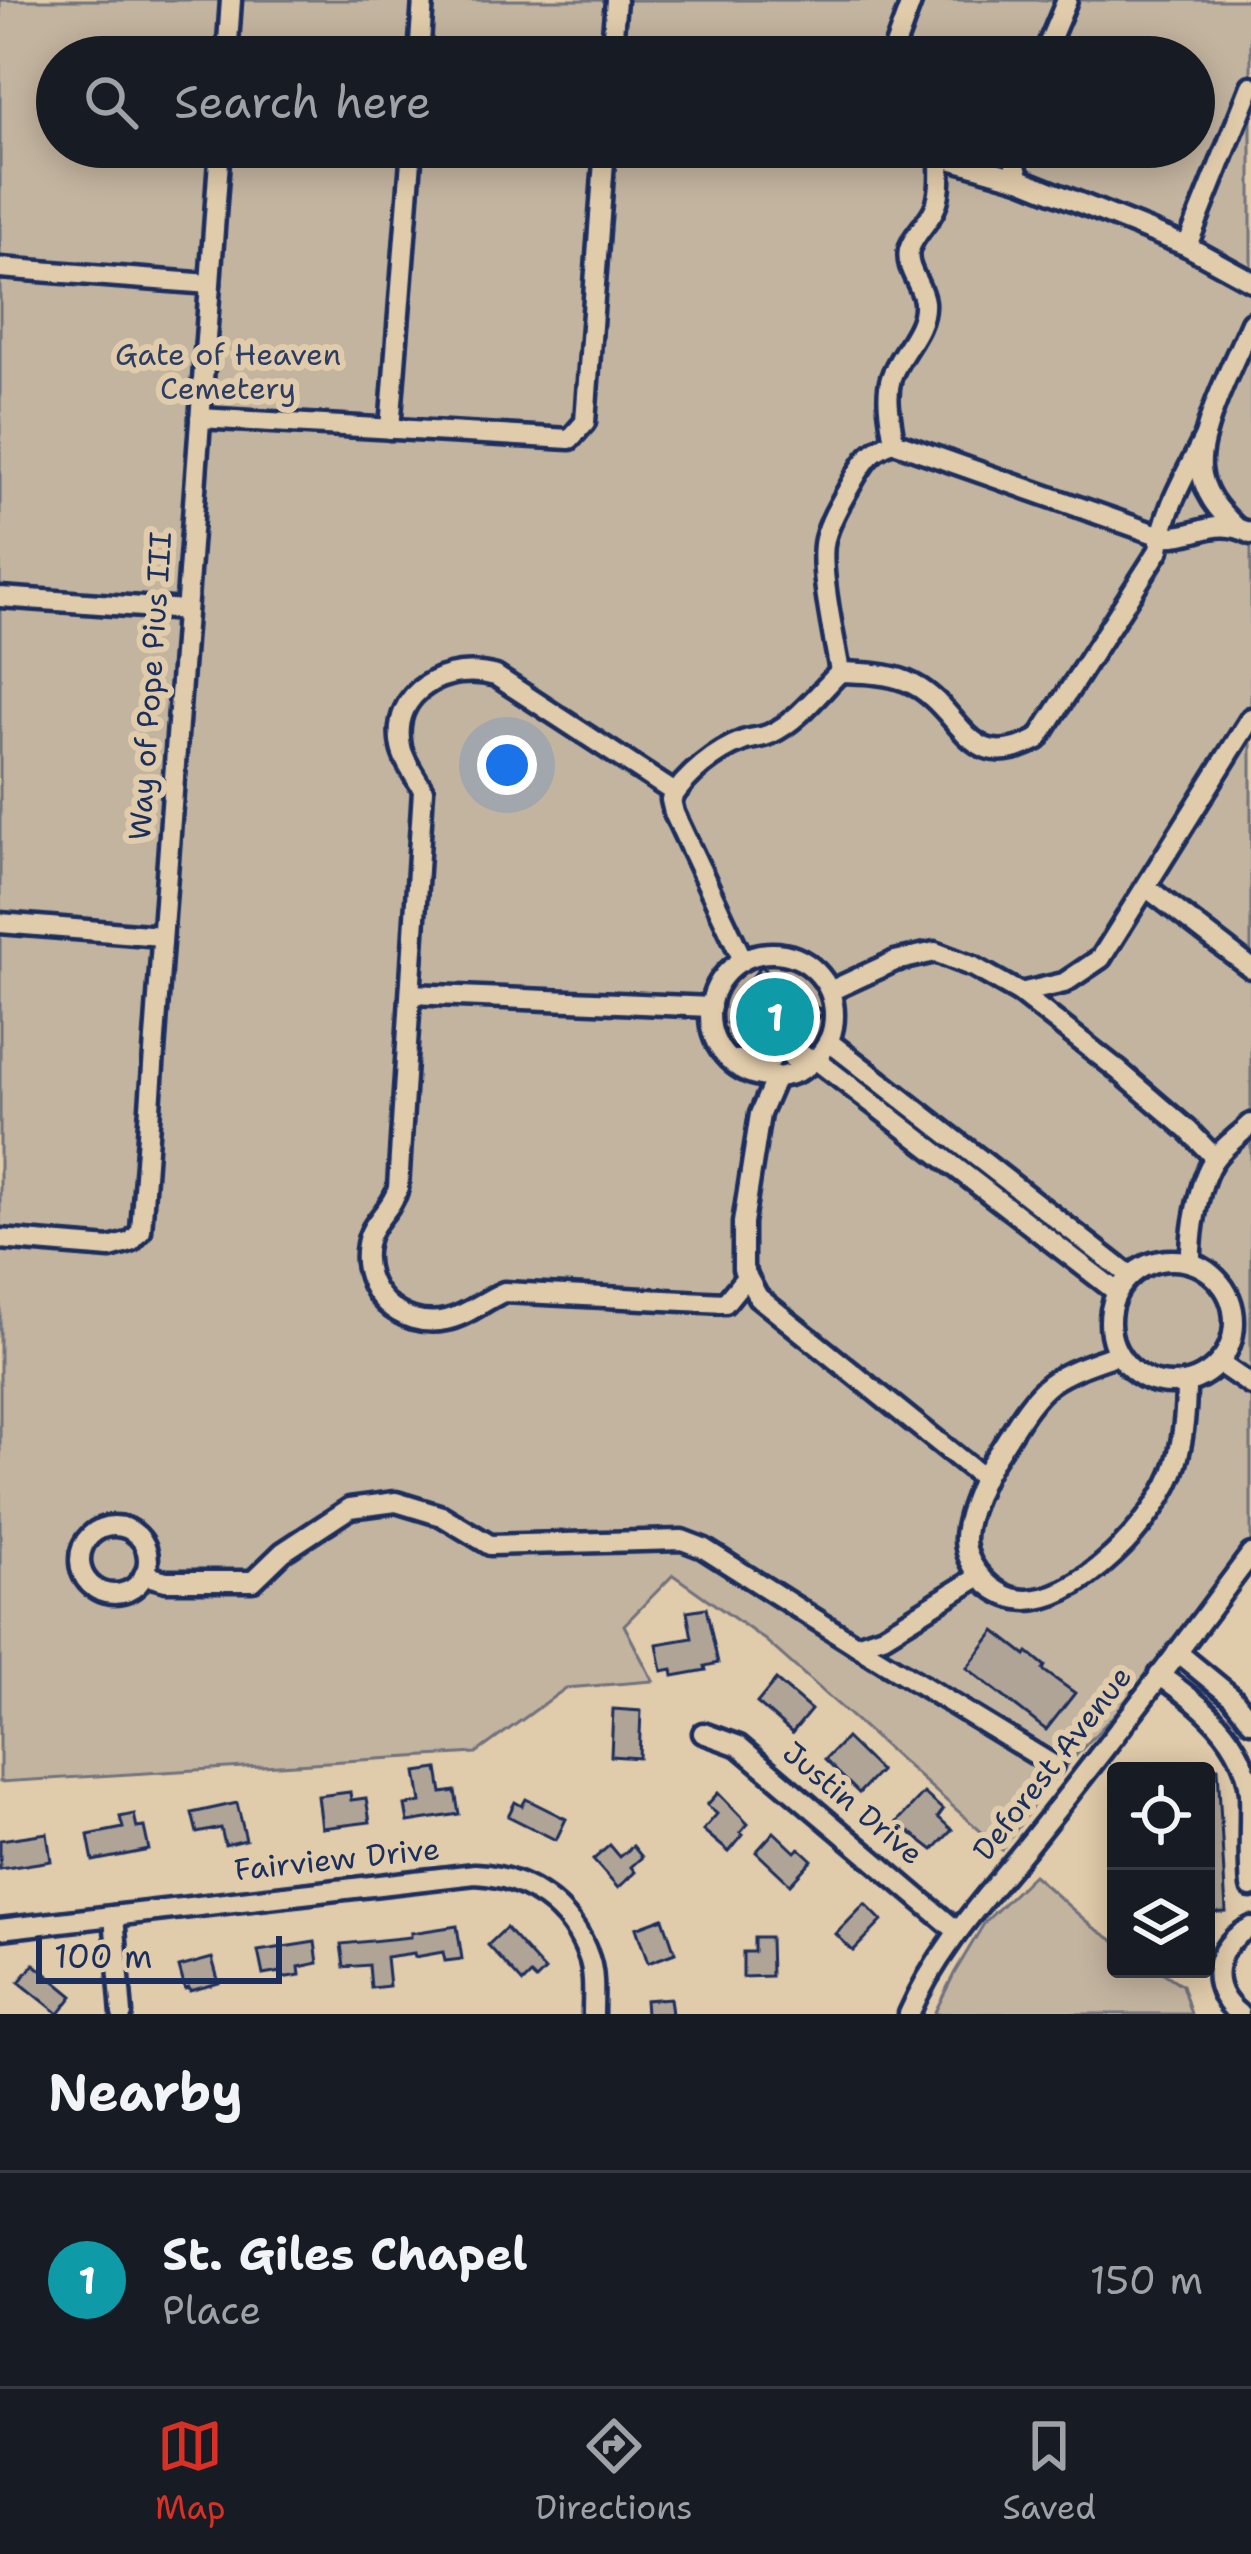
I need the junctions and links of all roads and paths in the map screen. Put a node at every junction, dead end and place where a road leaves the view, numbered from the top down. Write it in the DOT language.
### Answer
graph roads {
  1 [pos="231,0"];
  2 [pos="423,0"];
  3 [pos="616,0"];
  4 [pos="912,0"];
  5 [pos="1067,0"];
  6 [pos="228,36"];
  7 [pos="420,36"];
  8 [pos="613,36"];
  9 [pos="899,36"];
  10 [pos="1052,36"];
  11 [pos="1251,86"];
  12 [pos="218,168"];
  13 [pos="410,168"];
  14 [pos="603,168"];
  15 [pos="940,168"];
  16 [pos="984,168"];
  17 [pos="1017,168"];
  18 [pos="1020,178"];
  19 [pos="1187,246"];
  20 [pos="0,268"];
  21 [pos="1251,281"];
  22 [pos="210,284"];
  23 [pos="1251,322"];
  24 [pos="200,418"];
  25 [pos="390,429"];
  26 [pos="1204,436"];
  27 [pos="894,442"];
  28 [pos="1243,530"];
  29 [pos="1161,536"];
  30 [pos="0,596"];
  31 [pos="185,610"];
  32 [pos="840,672"];
  33 [pos="1251,718"];
  34 [pos="675,793"];
  35 [pos="1146,887"];
  36 [pos="0,923"];
  37 [pos="161,936"];
  38 [pos="743,960"];
  39 [pos="1251,968"];
  40 [pos="830,991"];
  41 [pos="1020,993"];
  42 [pos="411,994"];
  43 [pos="711,1006"];
  44 [pos="828,1041"];
  45 [pos="815,1059"];
  46 [pos="779,1065"];
  47 [pos="1251,1124"];
  48 [pos="1215,1158"];
  49 [pos="0,1239"];
  50 [pos="1191,1263"];
  51 [pos="747,1276"];
  52 [pos="1123,1284"];
  53 [pos="1242,1319"];
  54 [pos="1118,1354"];
  55 [pos="1219,1363"];
  56 [pos="1186,1383"];
  57 [pos="1251,1385"];
  58 [pos="982,1477"];
  59 [pos="1251,1554"];
  60 [pos="144,1575"];
  61 [pos="980,1576"];
  62 [pos="856,1645"];
  63 [pos="1178,1652"];
  64 [pos="1159,1675"];
  65 [pos="1251,1721"];
  66 [pos="703,1733"];
  67 [pos="1053,1765"];
  68 [pos="1251,1887"];
  69 [pos="114,1916"];
  70 [pos="1251,1927"];
  71 [pos="0,1929"];
  72 [pos="957,1930"];
  73 [pos="122,2014"];
  74 [pos="592,2014"];
  75 [pos="909,2014"];
  76 [pos="1239,2014"];
  1 -- 6 [label="street"];
  2 -- 7 [label="street"];
  3 -- 8 [label="street"];
  4 -- 9 [label="street"];
  5 -- 10 [label="street"];
  11 -- 19 [label="street"];
  12 -- 22 [label="street, Way of Pope Pius III"];
  13 -- 25 [label="street"];
  14 -- 25 [label="street"];
  15 -- 27 [label="street"];
  16 -- 18 [label="street"];
  17 -- 18 [label="street"];
  18 -- 19 [label="street"];
  19 -- 21 [label="street"];
  20 -- 22 [label="street"];
  22 -- 24 [label="street, Way of Pope Pius III"];
  23 -- 26 [label="street"];
  24 -- 25 [label="street"];
  24 -- 31 [label="street, Way of Pope Pius III"];
  26 -- 28 [label="street"];
  26 -- 29 [label="street"];
  27 -- 29 [label="street"];
  27 -- 32 [label="street"];
  28 -- 29 [label="street"];
  29 -- 32 [label="street"];
  30 -- 31 [label="street"];
  31 -- 37 [label="street, Way of Pope Pius III"];
  32 -- 34 [label="street"];
  33 -- 35 [label="street"];
  34 -- 38 [label="street"];
  34 -- 42 [label="street"];
  35 -- 39 [label="street"];
  35 -- 41 [label="street"];
  36 -- 37 [label="street"];
  37 -- 49 [label="street, Way of Pope Pius III"];
  38 -- 40 [label="street"];
  38 -- 43 [label="street"];
  40 -- 41 [label="street"];
  40 -- 44 [label="street"];
  41 -- 48 [label="street"];
  42 -- 43 [label="street"];
  42 -- 51 [label="street"];
  43 -- 46 [label="street"];
  44 -- 45 [label="street"];
  44 -- 52 [label="street"];
  45 -- 46 [label="street"];
  45 -- 52 [label="street"];
  46 -- 51 [label="street"];
  47 -- 48 [label="street"];
  48 -- 50 [label="street"];
  50 -- 52 [label="street"];
  50 -- 53 [label="street"];
  51 -- 58 [label="street"];
  52 -- 54 [label="street"];
  53 -- 55 [label="street"];
  54 -- 56 [label="street"];
  54 -- 58 [label="street"];
  55 -- 56 [label="street"];
  55 -- 57 [label="street"];
  56 -- 61 [label="street"];
  58 -- 61 [label="street"];
  59 -- 63 [label="street, Deforest Avenue"];
  60 -- 62 [label="street"];
  61 -- 62 [label="street"];
  62 -- 67 [label="street"];
  63 -- 64 [label="street, Deforest Avenue"];
  63 -- 65 [label="street"];
  64 -- 68 [label="street"];
  64 -- 72 [label="street, Deforest Avenue"];
  66 -- 72 [label="street, Justin Drive"];
  69 -- 71 [label="street, Fairview Drive"];
  69 -- 73 [label="street"];
  69 -- 74 [label="street, Fairview Drive"];
  70 -- 76 [label="street"];
  72 -- 75 [label="street, Deforest Avenue"];
}
